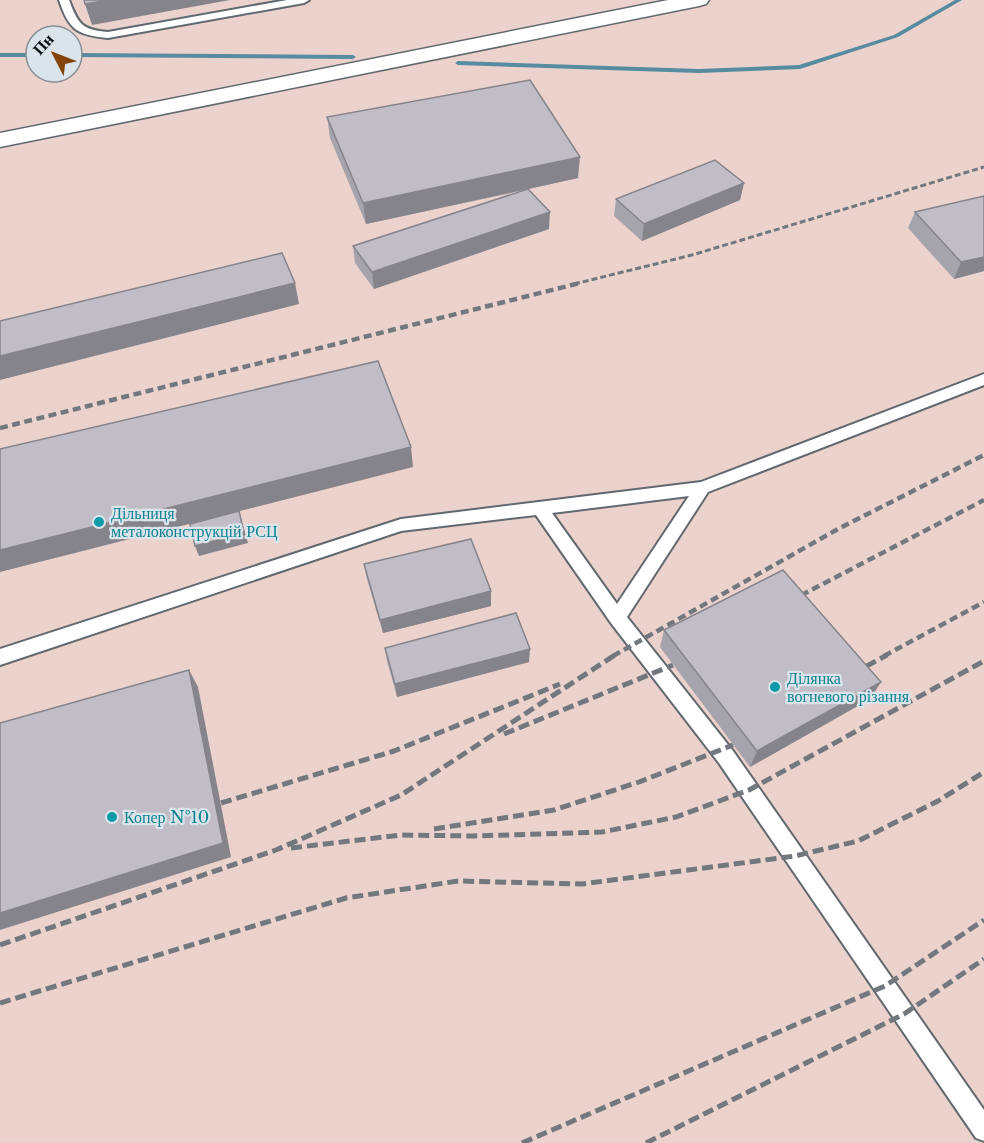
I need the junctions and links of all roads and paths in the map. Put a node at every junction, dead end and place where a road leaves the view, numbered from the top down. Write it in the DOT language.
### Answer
graph roads {
  1 [pos="64,0"];
  2 [pos="304,0"];
  3 [pos="699,0"];
  4 [pos="0,140"];
  5 [pos="984,380"];
  6 [pos="702,488"];
  7 [pos="540,508"];
  8 [pos="617,618"];
  9 [pos="0,657"];
  10 [pos="984,1130"];
  1 -- 2 [label="lane"];
  3 -- 4 [label="street"];
  5 -- 6 [label="lane"];
  6 -- 7 [label="lane"];
  6 -- 8 [label="lane"];
  7 -- 8 [label="lane"];
  7 -- 9 [label="lane"];
  8 -- 10 [label="lane"];
}
